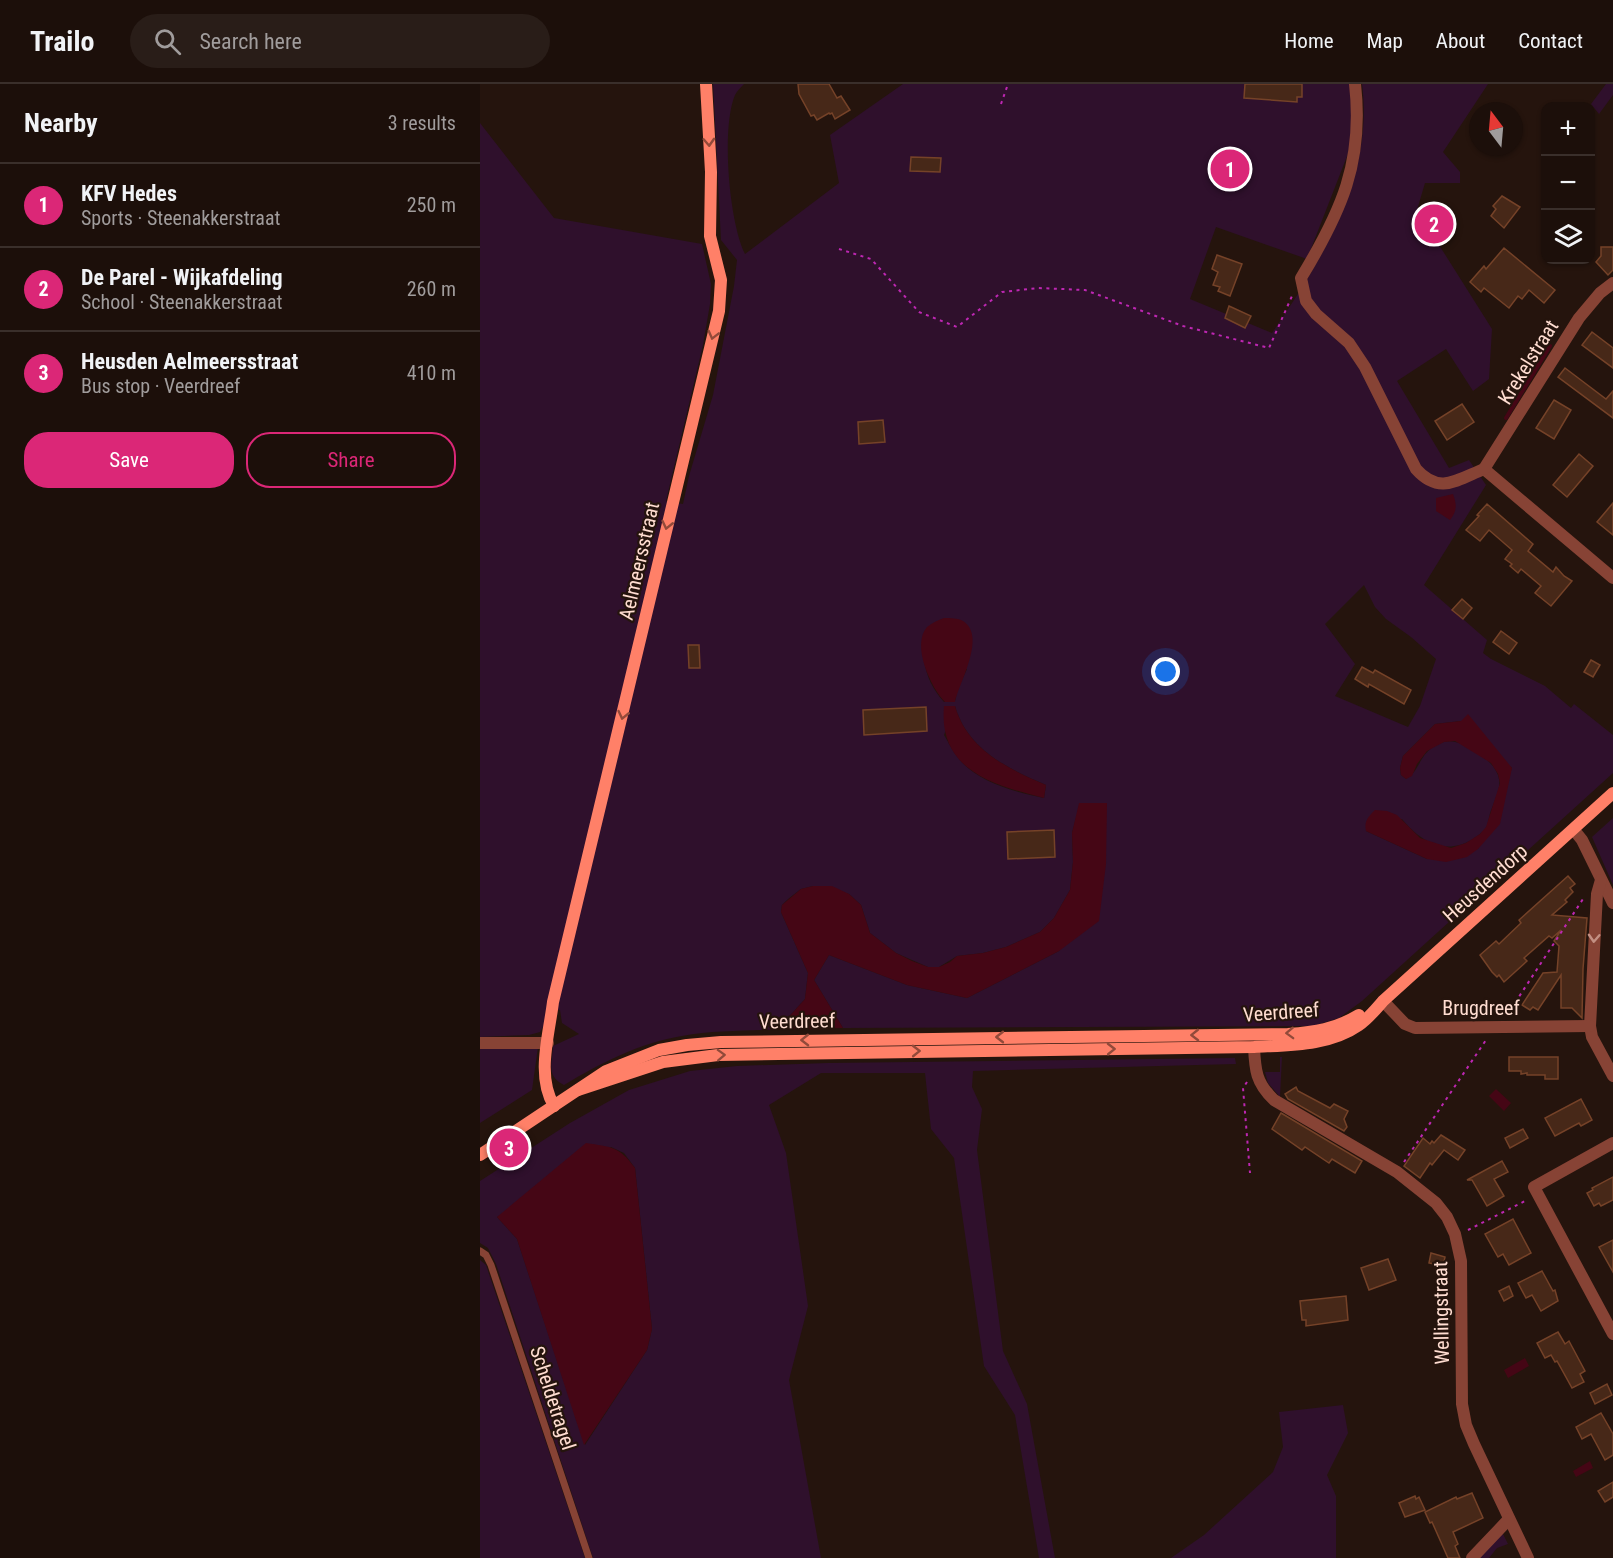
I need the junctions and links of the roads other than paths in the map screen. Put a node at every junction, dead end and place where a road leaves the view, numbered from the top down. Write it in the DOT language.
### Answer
graph roads {
  1 [pos="706,84"];
  2 [pos="1355,84"];
  3 [pos="1613,283"];
  4 [pos="1484,470"];
  5 [pos="1613,578"];
  6 [pos="1613,793"];
  7 [pos="1574,830"];
  8 [pos="1601,880"];
  9 [pos="1613,903"];
  10 [pos="1383,1001"];
  11 [pos="1590,1026"];
  12 [pos="1254,1034"];
  13 [pos="480,1043"];
  14 [pos="548,1043"];
  15 [pos="950,1044"];
  16 [pos="1254,1047"];
  17 [pos="1613,1076"];
  18 [pos="554,1106"];
  19 [pos="1613,1143"];
  20 [pos="480,1155"];
  21 [pos="480,1251"];
  22 [pos="1613,1334"];
  23 [pos="1509,1519"];
  24 [pos="589,1558"];
  25 [pos="1472,1558"];
  26 [pos="1528,1558"];
  1 -- 14 [label="main road, Aelmeersstraat, one-way"];
  2 -- 4 [label="street"];
  3 -- 4 [label="street, Krekelstraat"];
  4 -- 5 [label="street"];
  6 -- 7 [label="main road, Heusdendorp"];
  7 -- 8 [label="street"];
  7 -- 10 [label="main road, Heusdendorp"];
  8 -- 9 [label="street"];
  8 -- 11 [label="street, one-way"];
  10 -- 11 [label="street, Brugdreef"];
  10 -- 12 [label="main road, Veerdreef, one-way"];
  10 -- 16 [label="main road, Veerdreef"];
  11 -- 17 [label="street"];
  12 -- 15 [label="main road, Veerdreef, one-way"];
  12 -- 16 [label="main road"];
  13 -- 14 [label="street"];
  14 -- 18 [label="main road"];
  15 -- 16 [label="main road, Veerdreef, one-way"];
  15 -- 18 [label="main road, Veerdreef"];
  16 -- 23 [label="street, Wellingstraat"];
  18 -- 20 [label="main road, Veerdreef"];
  19 -- 22 [label="street"];
  21 -- 24 [label="lane, Scheldetragel"];
  23 -- 25 [label="street"];
  23 -- 26 [label="street, Wellingstraat"];
}
